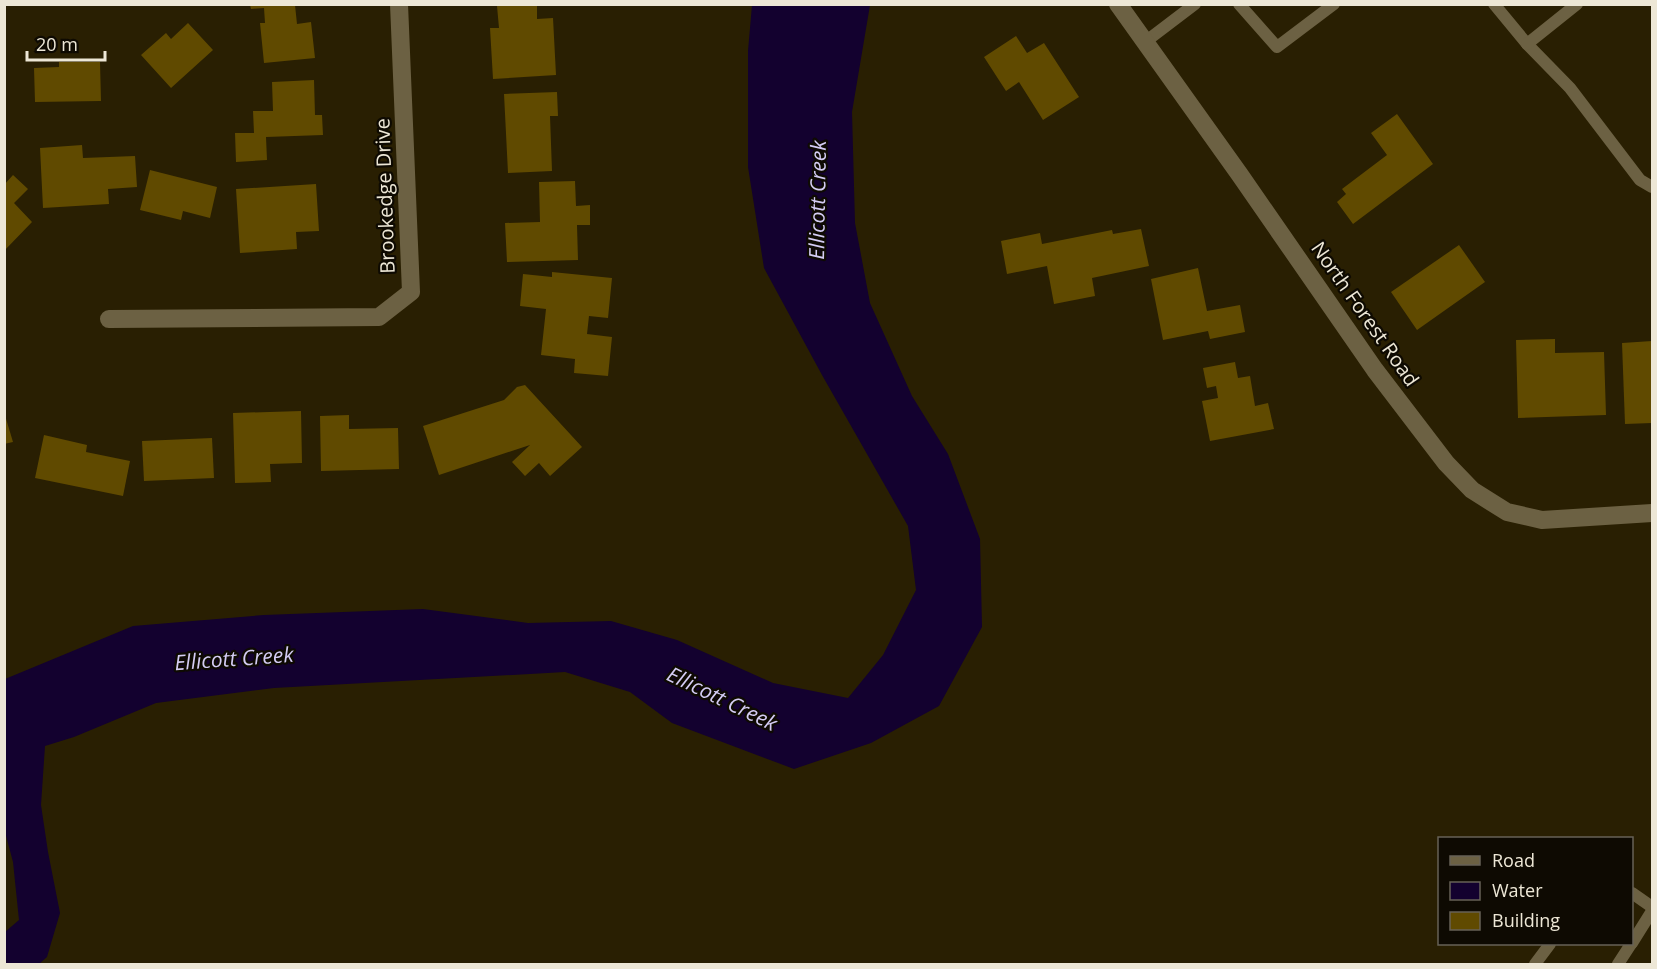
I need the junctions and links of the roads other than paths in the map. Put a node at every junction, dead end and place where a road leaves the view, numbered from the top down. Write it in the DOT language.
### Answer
graph roads {
  1 [pos="399,4"];
  2 [pos="1118,4"];
  3 [pos="1195,4"];
  4 [pos="1239,4"];
  5 [pos="1334,4"];
  6 [pos="1494,4"];
  7 [pos="1577,4"];
  8 [pos="1145,42"];
  9 [pos="1527,44"];
  10 [pos="1653,187"];
  11 [pos="110,319"];
  12 [pos="1653,513"];
  13 [pos="1633,894"];
  14 [pos="1653,909"];
  15 [pos="1633,940"];
  16 [pos="1549,945"];
  17 [pos="1630,945"];
  18 [pos="1536,964"];
  19 [pos="1618,964"];
  1 -- 11 [label="street, Brookedge Drive"];
  2 -- 8 [label="street, North Forest Road"];
  3 -- 8 [label="lane"];
  4 -- 5 [label="lane"];
  6 -- 9 [label="lane"];
  7 -- 9 [label="lane"];
  8 -- 12 [label="street, North Forest Road"];
  9 -- 10 [label="lane"];
  13 -- 14 [label="lane"];
  14 -- 15 [label="lane"];
  16 -- 18 [label="lane"];
  17 -- 19 [label="lane"];
}
